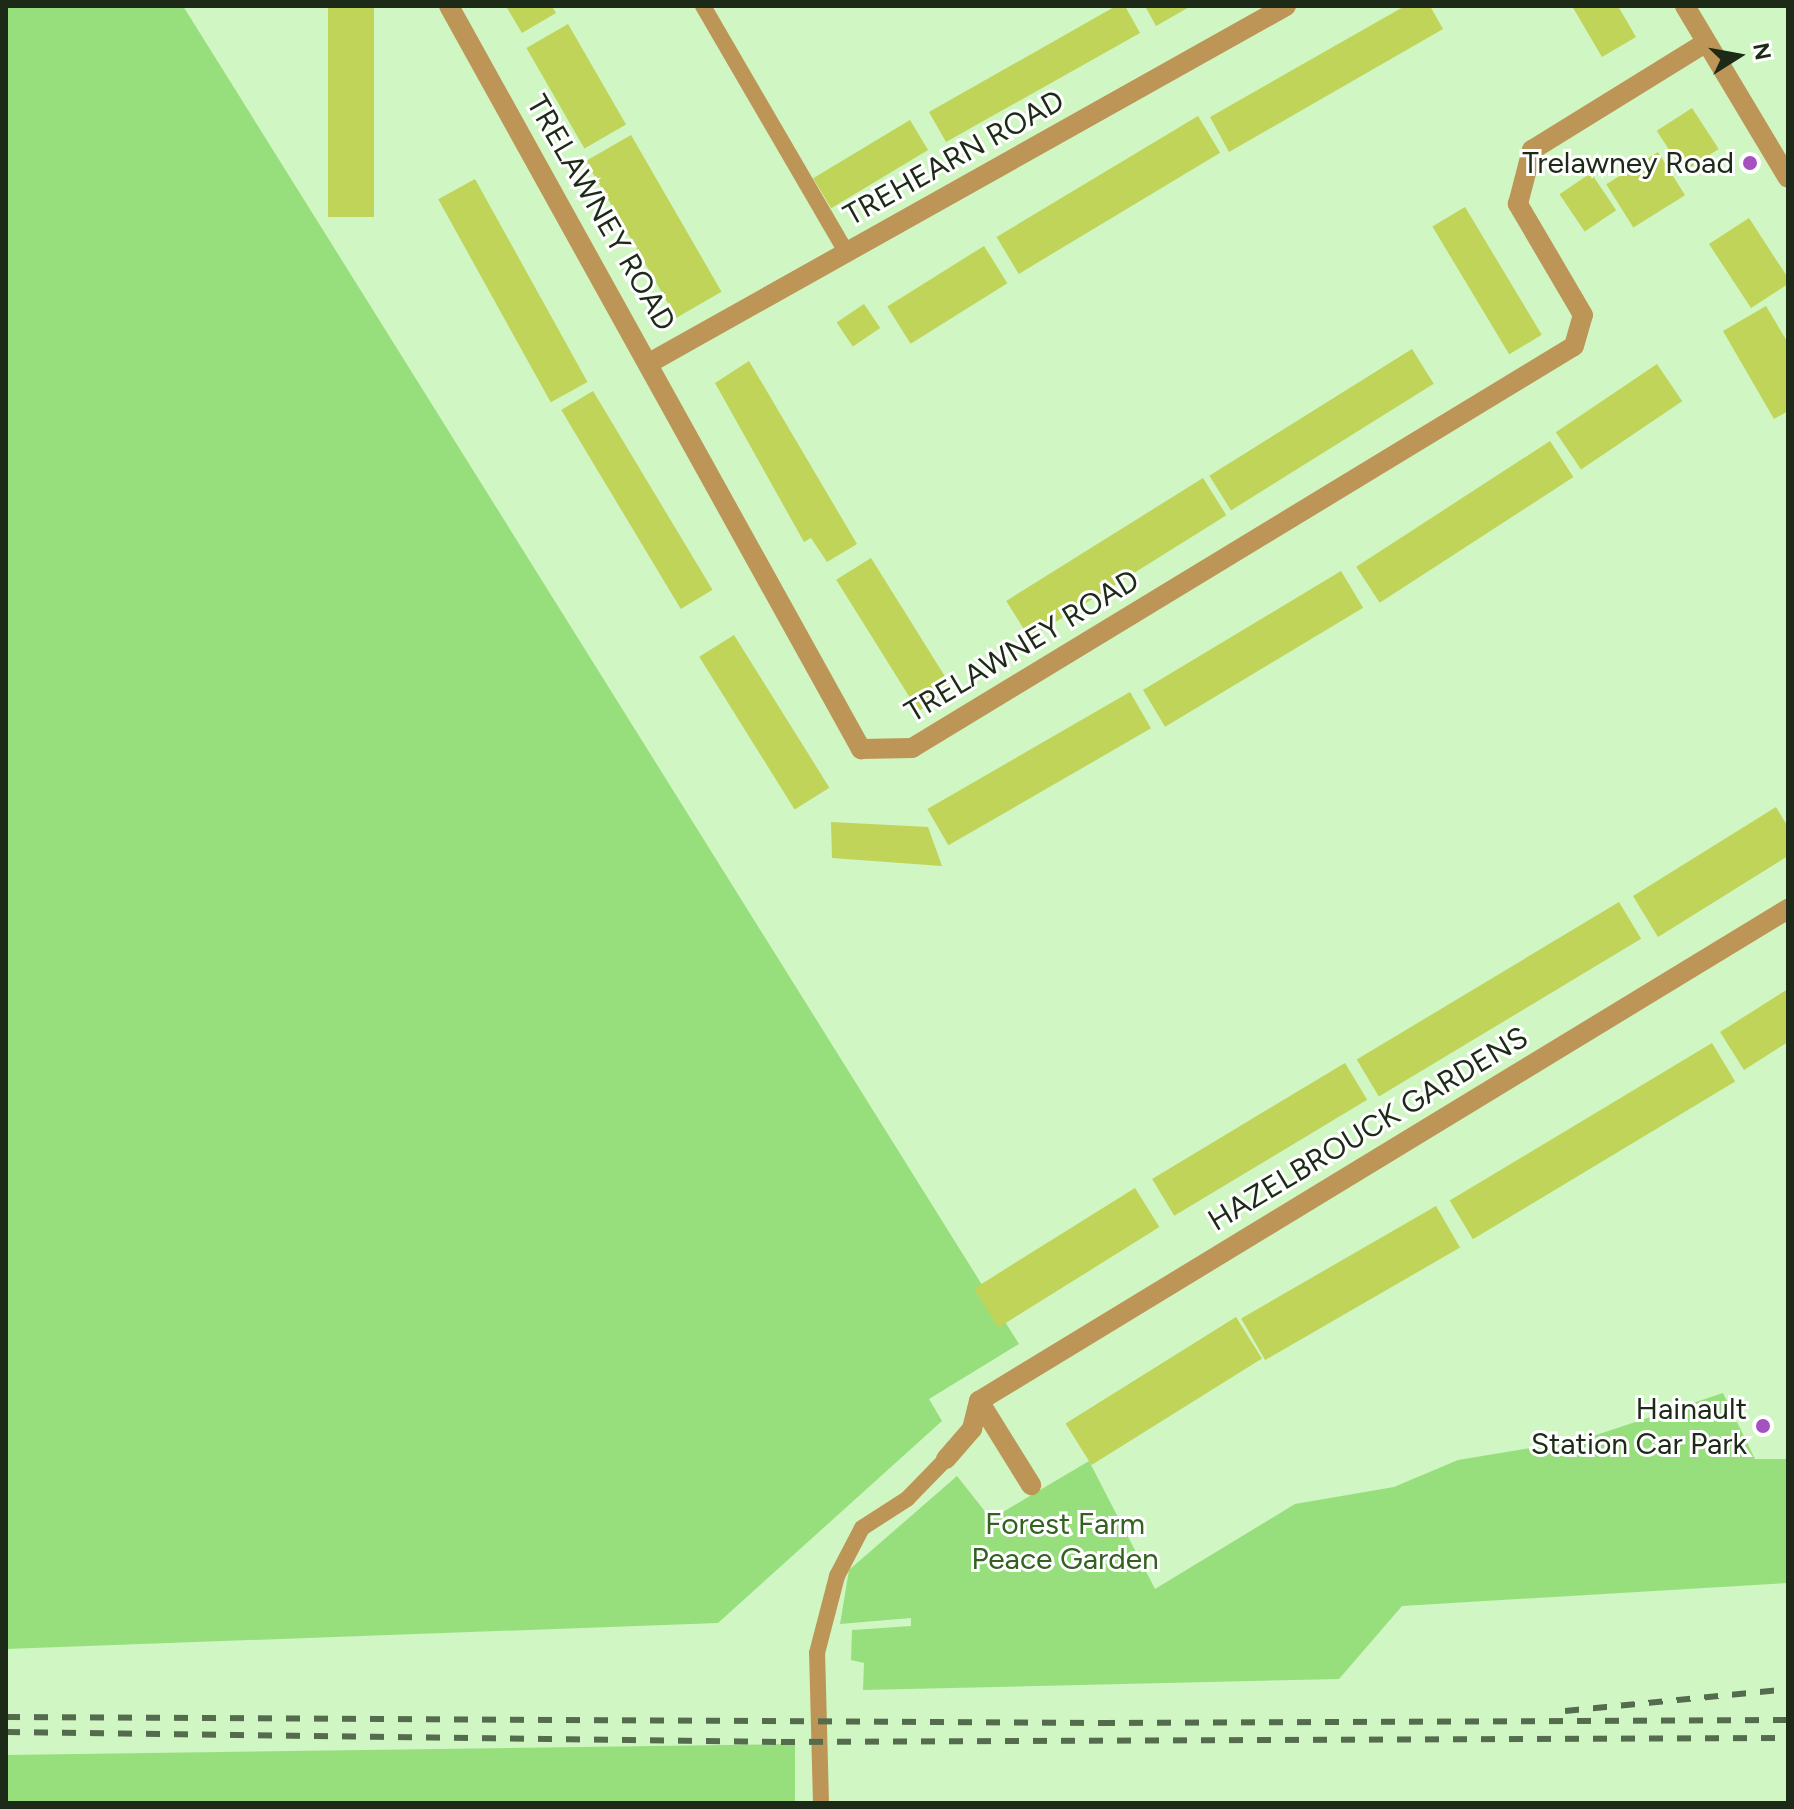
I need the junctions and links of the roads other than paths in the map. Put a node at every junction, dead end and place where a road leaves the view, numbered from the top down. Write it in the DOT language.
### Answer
graph roads {
  1 [pos="449,6"];
  2 [pos="703,6"];
  3 [pos="1286,6"];
  4 [pos="1685,6"];
  5 [pos="1705,43"];
  6 [pos="1788,178"];
  7 [pos="846,252"];
  8 [pos="651,362"];
  9 [pos="1788,909"];
  10 [pos="979,1401"];
  11 [pos="946,1459"];
  12 [pos="1031,1485"];
  13 [pos="821,1803"];
  1 -- 8 [label="street, TRELAWNEY ROAD"];
  2 -- 7 [label="lane"];
  3 -- 7 [label="street, TREHEARN ROAD"];
  4 -- 5 [label="street"];
  5 -- 6 [label="street"];
  5 -- 8 [label="street, TRELAWNEY ROAD"];
  7 -- 8 [label="street, TREHEARN ROAD"];
  9 -- 10 [label="street, HAZELBROUCK GARDENS"];
  10 -- 11 [label="street"];
  10 -- 12 [label="street"];
  11 -- 13 [label="lane"];
}
